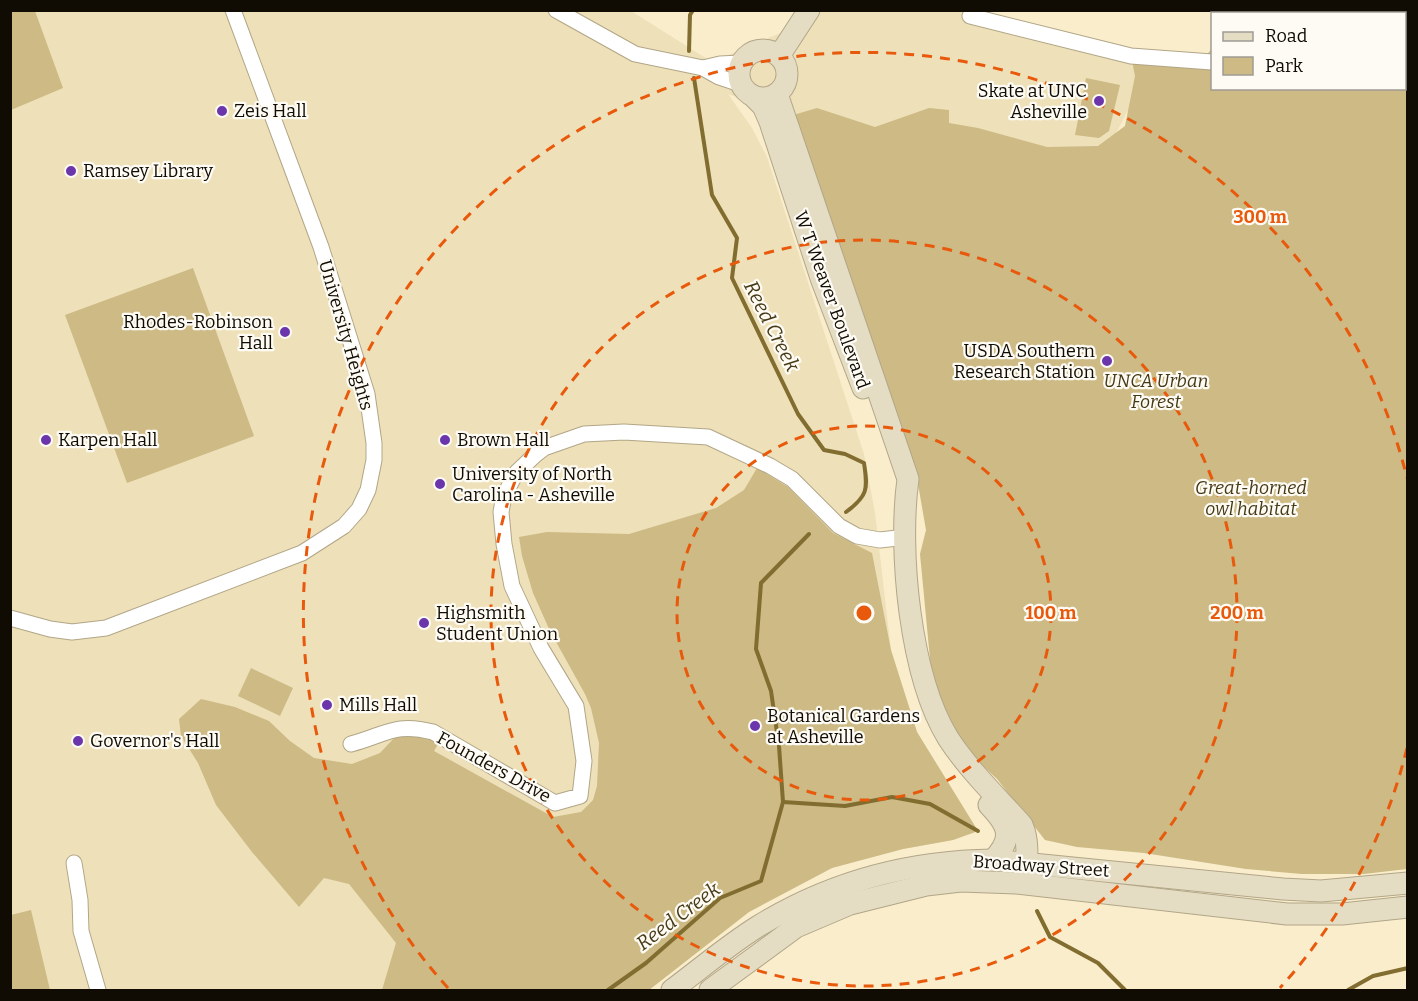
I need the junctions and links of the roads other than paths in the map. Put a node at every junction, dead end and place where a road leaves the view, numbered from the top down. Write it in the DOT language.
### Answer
graph roads {
  1 [pos="233,10"];
  2 [pos="556,10"];
  3 [pos="793,10"];
  4 [pos="809,10"];
  5 [pos="970,16"];
  6 [pos="772,53"];
  7 [pos="1211,62"];
  8 [pos="741,63"];
  9 [pos="703,68"];
  10 [pos="747,91"];
  11 [pos="777,94"];
  12 [pos="905,505"];
  13 [pos="906,537"];
  14 [pos="10,618"];
  15 [pos="948,738"];
  16 [pos="351,744"];
  17 [pos="993,860"];
  18 [pos="1026,862"];
  19 [pos="74,863"];
  20 [pos="1025,883"];
  21 [pos="1407,883"];
  22 [pos="1407,908"];
  23 [pos="98,990"];
  24 [pos="672,990"];
  25 [pos="710,990"];
  1 -- 14 [label="street, University Heights"];
  2 -- 9 [label="street"];
  3 -- 6 [label="main road"];
  4 -- 6 [label="main road"];
  5 -- 7 [label="street"];
  6 -- 8 [label="main road"];
  6 -- 11 [label="main road"];
  8 -- 9 [label="street"];
  8 -- 10 [label="main road"];
  9 -- 10 [label="street"];
  10 -- 11 [label="main road"];
  10 -- 12 [label="main road, W T Weaver Boulevard"];
  11 -- 12 [label="main road, W T Weaver Boulevard"];
  12 -- 13 [label="main road, W T Weaver Boulevard"];
  13 -- 15 [label="main road, W T Weaver Boulevard"];
  13 -- 16 [label="street, Founders Drive"];
  15 -- 17 [label="main road, W T Weaver Boulevard"];
  15 -- 18 [label="main road, W T Weaver Boulevard"];
  17 -- 18 [label="main road, Broadway Street"];
  17 -- 24 [label="main road, Broadway Street"];
  18 -- 20 [label="main road, W T Weaver Boulevard"];
  18 -- 21 [label="main road, Broadway Street"];
  19 -- 23 [label="street"];
  20 -- 22 [label="main road, Broadway Street"];
  20 -- 25 [label="main road, Broadway Street"];
}
